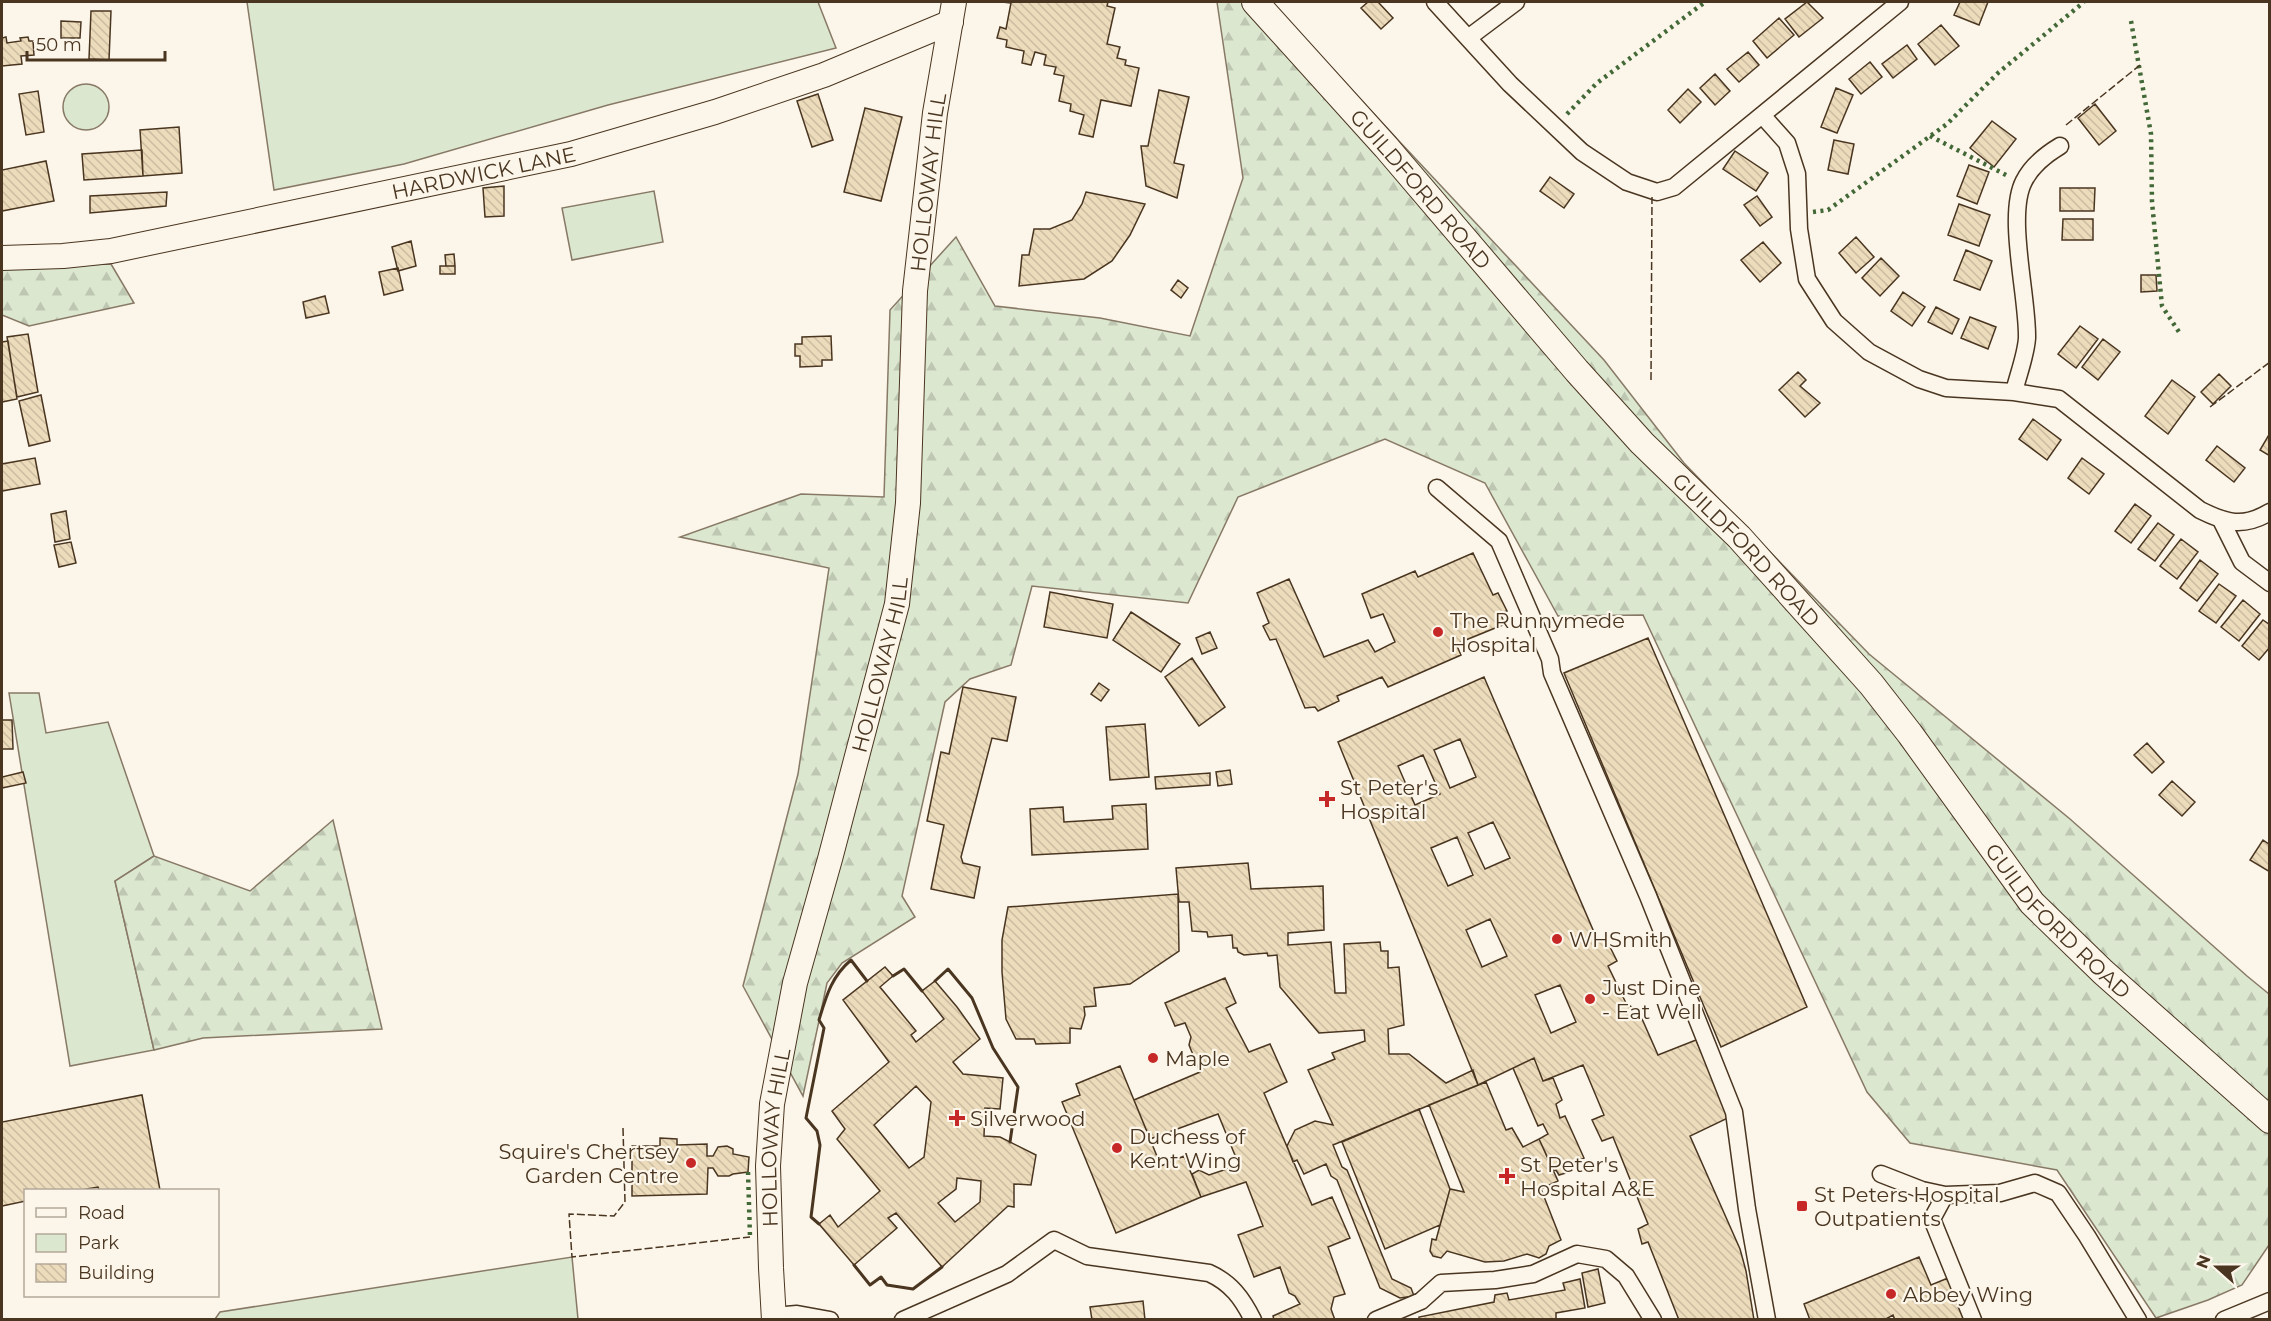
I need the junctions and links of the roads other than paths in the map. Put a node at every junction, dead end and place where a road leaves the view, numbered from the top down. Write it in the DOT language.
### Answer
graph roads {
  1 [pos="1256,2"];
  2 [pos="1435,2"];
  3 [pos="1516,2"];
  4 [pos="1900,2"];
  5 [pos="952,12"];
  6 [pos="1468,38"];
  7 [pos="1762,115"];
  8 [pos="2060,146"];
  9 [pos="2,258"];
  10 [pos="2014,392"];
  11 [pos="1437,488"];
  12 [pos="2270,513"];
  13 [pos="2221,520"];
  14 [pos="2270,583"];
  15 [pos="2241,1093"];
  16 [pos="2270,1110"];
  17 [pos="2270,1120"];
  18 [pos="1881,1174"];
  19 [pos="1945,1195"];
  20 [pos="2270,1301"];
  21 [pos="2251,1310"];
  22 [pos="2270,1312"];
  23 [pos="774,1318"];
  24 [pos="830,1320"];
  25 [pos="903,1320"];
  26 [pos="1253,1320"];
  27 [pos="1376,1320"];
  28 [pos="1653,1320"];
  29 [pos="1767,1320"];
  30 [pos="1973,1320"];
  31 [pos="2138,1320"];
  32 [pos="2224,1320"];
  1 -- 15 [label="main road, GUILDFORD ROAD"];
  2 -- 6 [label="street"];
  3 -- 6 [label="street"];
  4 -- 7 [label="street"];
  5 -- 9 [label="main road, HARDWICK LANE"];
  5 -- 23 [label="main road, HOLLOWAY HILL"];
  6 -- 7 [label="street"];
  7 -- 10 [label="street"];
  8 -- 10 [label="street"];
  10 -- 13 [label="street"];
  11 -- 29 [label="street"];
  12 -- 13 [label="street"];
  13 -- 14 [label="street"];
  15 -- 16 [label="main road, GUILDFORD ROAD"];
  15 -- 17 [label="main road, GUILDFORD ROAD"];
  18 -- 19 [label="street"];
  19 -- 30 [label="street"];
  19 -- 31 [label="street"];
  20 -- 21 [label="street"];
  21 -- 22 [label="street"];
  21 -- 32 [label="street"];
  23 -- 24 [label="street"];
  25 -- 26 [label="street"];
  27 -- 28 [label="street"];
}
